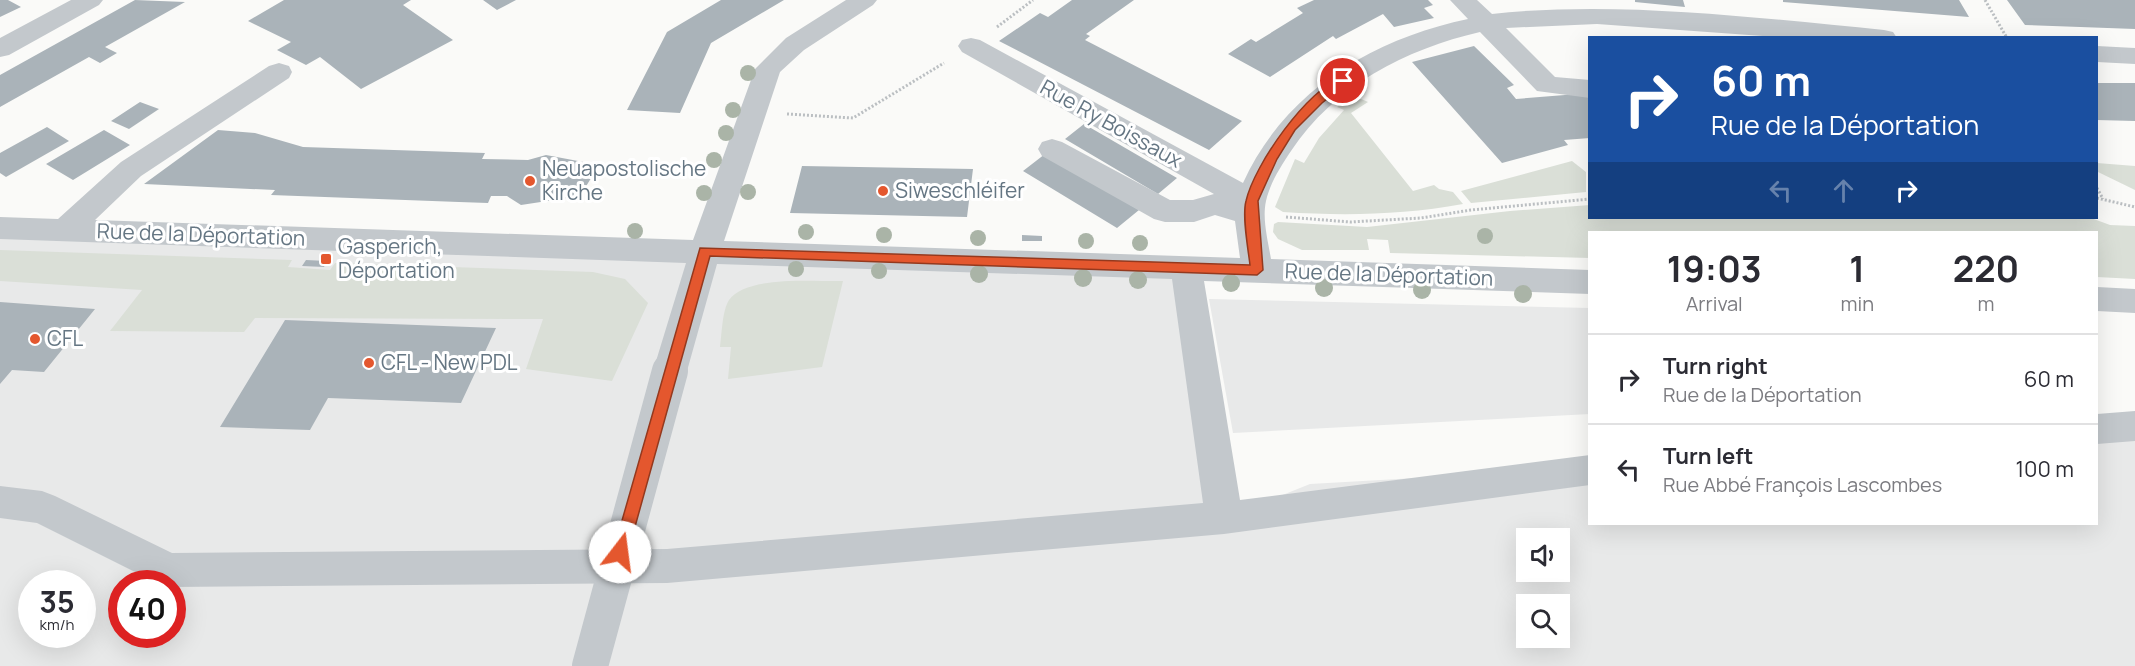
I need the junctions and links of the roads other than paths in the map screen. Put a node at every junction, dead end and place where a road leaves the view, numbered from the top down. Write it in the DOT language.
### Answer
graph roads {
  1 [pos="90,0"];
  2 [pos="864,0"];
  3 [pos="1463,0"];
  4 [pos="1609,17"];
  5 [pos="1485,22"];
  6 [pos="1858,36"];
  7 [pos="971,46"];
  8 [pos="0,49"];
  9 [pos="2098,54"];
  10 [pos="2135,56"];
  11 [pos="279,72"];
  12 [pos="1588,90"];
  13 [pos="1052,149"];
  14 [pos="1251,208"];
  15 [pos="0,228"];
  16 [pos="65,230"];
  17 [pos="705,251"];
  18 [pos="1186,268"];
  19 [pos="1257,270"];
  20 [pos="1588,282"];
  21 [pos="2098,299"];
  22 [pos="2135,301"];
  23 [pos="2135,426"];
  24 [pos="2098,429"];
  25 [pos="1588,470"];
  26 [pos="0,502"];
  27 [pos="1224,518"];
  28 [pos="590,666"];
  1 -- 8 [label="street"];
  2 -- 17 [label="street"];
  3 -- 5 [label="street"];
  4 -- 5 [label="street"];
  4 -- 6 [label="street"];
  5 -- 12 [label="street"];
  5 -- 14 [label="street"];
  7 -- 14 [label="street, Rue Ry Boissaux"];
  9 -- 10 [label="street"];
  11 -- 16 [label="street"];
  13 -- 14 [label="street"];
  14 -- 19 [label="street"];
  15 -- 16 [label="street, Rue de la Déportation"];
  16 -- 17 [label="street, Rue de la Déportation"];
  17 -- 18 [label="street, Rue de la Déportation"];
  17 -- 28 [label="street, bridge"];
  18 -- 19 [label="street, Rue de la Déportation"];
  18 -- 27 [label="street"];
  19 -- 20 [label="street, Rue de la Déportation"];
  21 -- 22 [label="street"];
  23 -- 24 [label="street"];
  25 -- 27 [label="street"];
  26 -- 27 [label="street"];
}
